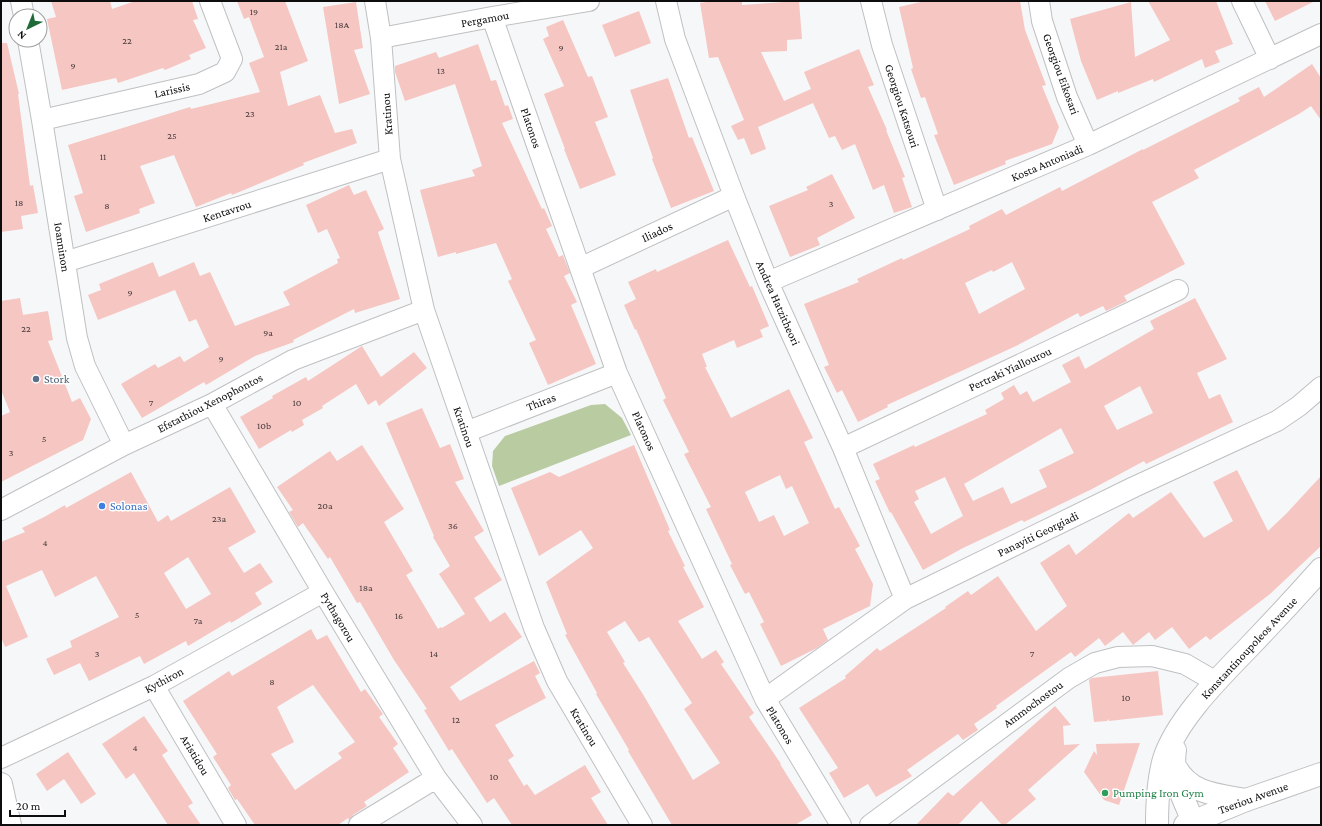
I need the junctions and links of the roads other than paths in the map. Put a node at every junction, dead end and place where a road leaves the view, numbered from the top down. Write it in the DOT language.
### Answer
graph roads {
  1 [pos="210,1"];
  2 [pos="374,1"];
  3 [pos="589,1"];
  4 [pos="666,1"];
  5 [pos="870,1"];
  6 [pos="1039,1"];
  7 [pos="1242,1"];
  8 [pos="492,17"];
  9 [pos="1321,34"];
  10 [pos="381,38"];
  11 [pos="29,48"];
  12 [pos="1270,59"];
  13 [pos="42,120"];
  14 [pos="1088,145"];
  15 [pos="390,159"];
  16 [pos="734,196"];
  17 [pos="937,210"];
  18 [pos="65,262"];
  19 [pos="580,268"];
  20 [pos="768,282"];
  21 [pos="1178,290"];
  22 [pos="424,310"];
  23 [pos="617,373"];
  24 [pos="1321,387"];
  25 [pos="212,404"];
  26 [pos="466,432"];
  27 [pos="124,445"];
  28 [pos="842,448"];
  29 [pos="1,510"];
  30 [pos="1321,569"];
  31 [pos="323,592"];
  32 [pos="905,599"];
  33 [pos="1216,682"];
  34 [pos="154,686"];
  35 [pos="765,699"];
  36 [pos="1178,729"];
  37 [pos="1,758"];
  38 [pos="1174,765"];
  39 [pos="1311,777"];
  40 [pos="436,778"];
  41 [pos="1,784"];
  42 [pos="1246,800"];
  43 [pos="1189,823"];
  44 [pos="10,825"];
  45 [pos="236,825"];
  46 [pos="358,825"];
  47 [pos="472,825"];
  48 [pos="642,825"];
  49 [pos="841,825"];
  50 [pos="870,825"];
  51 [pos="1157,825"];
  1 -- 13 [label="street, Larissis"];
  2 -- 10 [label="street, Kratinou"];
  3 -- 8 [label="street, Pergamou"];
  4 -- 16 [label="street, Andrea Hatzitheori"];
  5 -- 17 [label="street, Georgiou Katsouri"];
  6 -- 14 [label="street, Georgiou Eikosari"];
  7 -- 12 [label="street"];
  8 -- 10 [label="street, Pergamou"];
  8 -- 19 [label="street, Platonos"];
  9 -- 12 [label="street, Kosta Antoniadi"];
  10 -- 15 [label="street, Kratinou"];
  11 -- 13 [label="street, Ioanninon"];
  12 -- 14 [label="street, Kosta Antoniadi"];
  13 -- 18 [label="street, Ioanninon"];
  14 -- 17 [label="street, Kosta Antoniadi"];
  15 -- 18 [label="street, Kentavrou"];
  15 -- 22 [label="street, Kratinou"];
  16 -- 19 [label="street, Iliados"];
  16 -- 20 [label="street, Andrea Hatzitheori"];
  17 -- 20 [label="street, Kosta Antoniadi"];
  18 -- 27 [label="street, Ioanninon"];
  19 -- 23 [label="street, Platonos"];
  20 -- 28 [label="street, Andrea Hatzitheori"];
  21 -- 28 [label="street, Pertraki Yiallourou"];
  22 -- 25 [label="street, Efstathiou Xenophontos"];
  22 -- 26 [label="street, Kratinou"];
  23 -- 26 [label="street, Thiras"];
  23 -- 35 [label="street, Platonos"];
  24 -- 32 [label="street, Panayiti Georgiadi"];
  25 -- 27 [label="street, Efstathiou Xenophontos"];
  25 -- 31 [label="street, Pythagorou"];
  26 -- 48 [label="street, Kratinou"];
  27 -- 29 [label="street, Efstathiou Xenophontos"];
  28 -- 32 [label="street, Andrea Hatzitheori"];
  30 -- 33 [label="street, Konstantinoupoleos Avenue"];
  31 -- 34 [label="street, Kythiron"];
  31 -- 40 [label="street, Pythagorou"];
  32 -- 35 [label="street, Panayiti Georgiadi"];
  33 -- 36 [label="street, Konstantinoupoleos Avenue"];
  33 -- 50 [label="street, Ammochostou"];
  34 -- 37 [label="street, Kythiron"];
  34 -- 45 [label="street, Aristidou"];
  35 -- 49 [label="street, Platonos"];
  36 -- 38 [label="street"];
  36 -- 51 [label="street, Konstantinoupoleos Avenue"];
  38 -- 42 [label="street"];
  38 -- 43 [label="street"];
  39 -- 42 [label="street, Tseriou Avenue"];
  40 -- 46 [label="street"];
  40 -- 47 [label="street, Pythagorou"];
  41 -- 44 [label="street"];
  42 -- 43 [label="street, Tseriou Avenue"];
}
